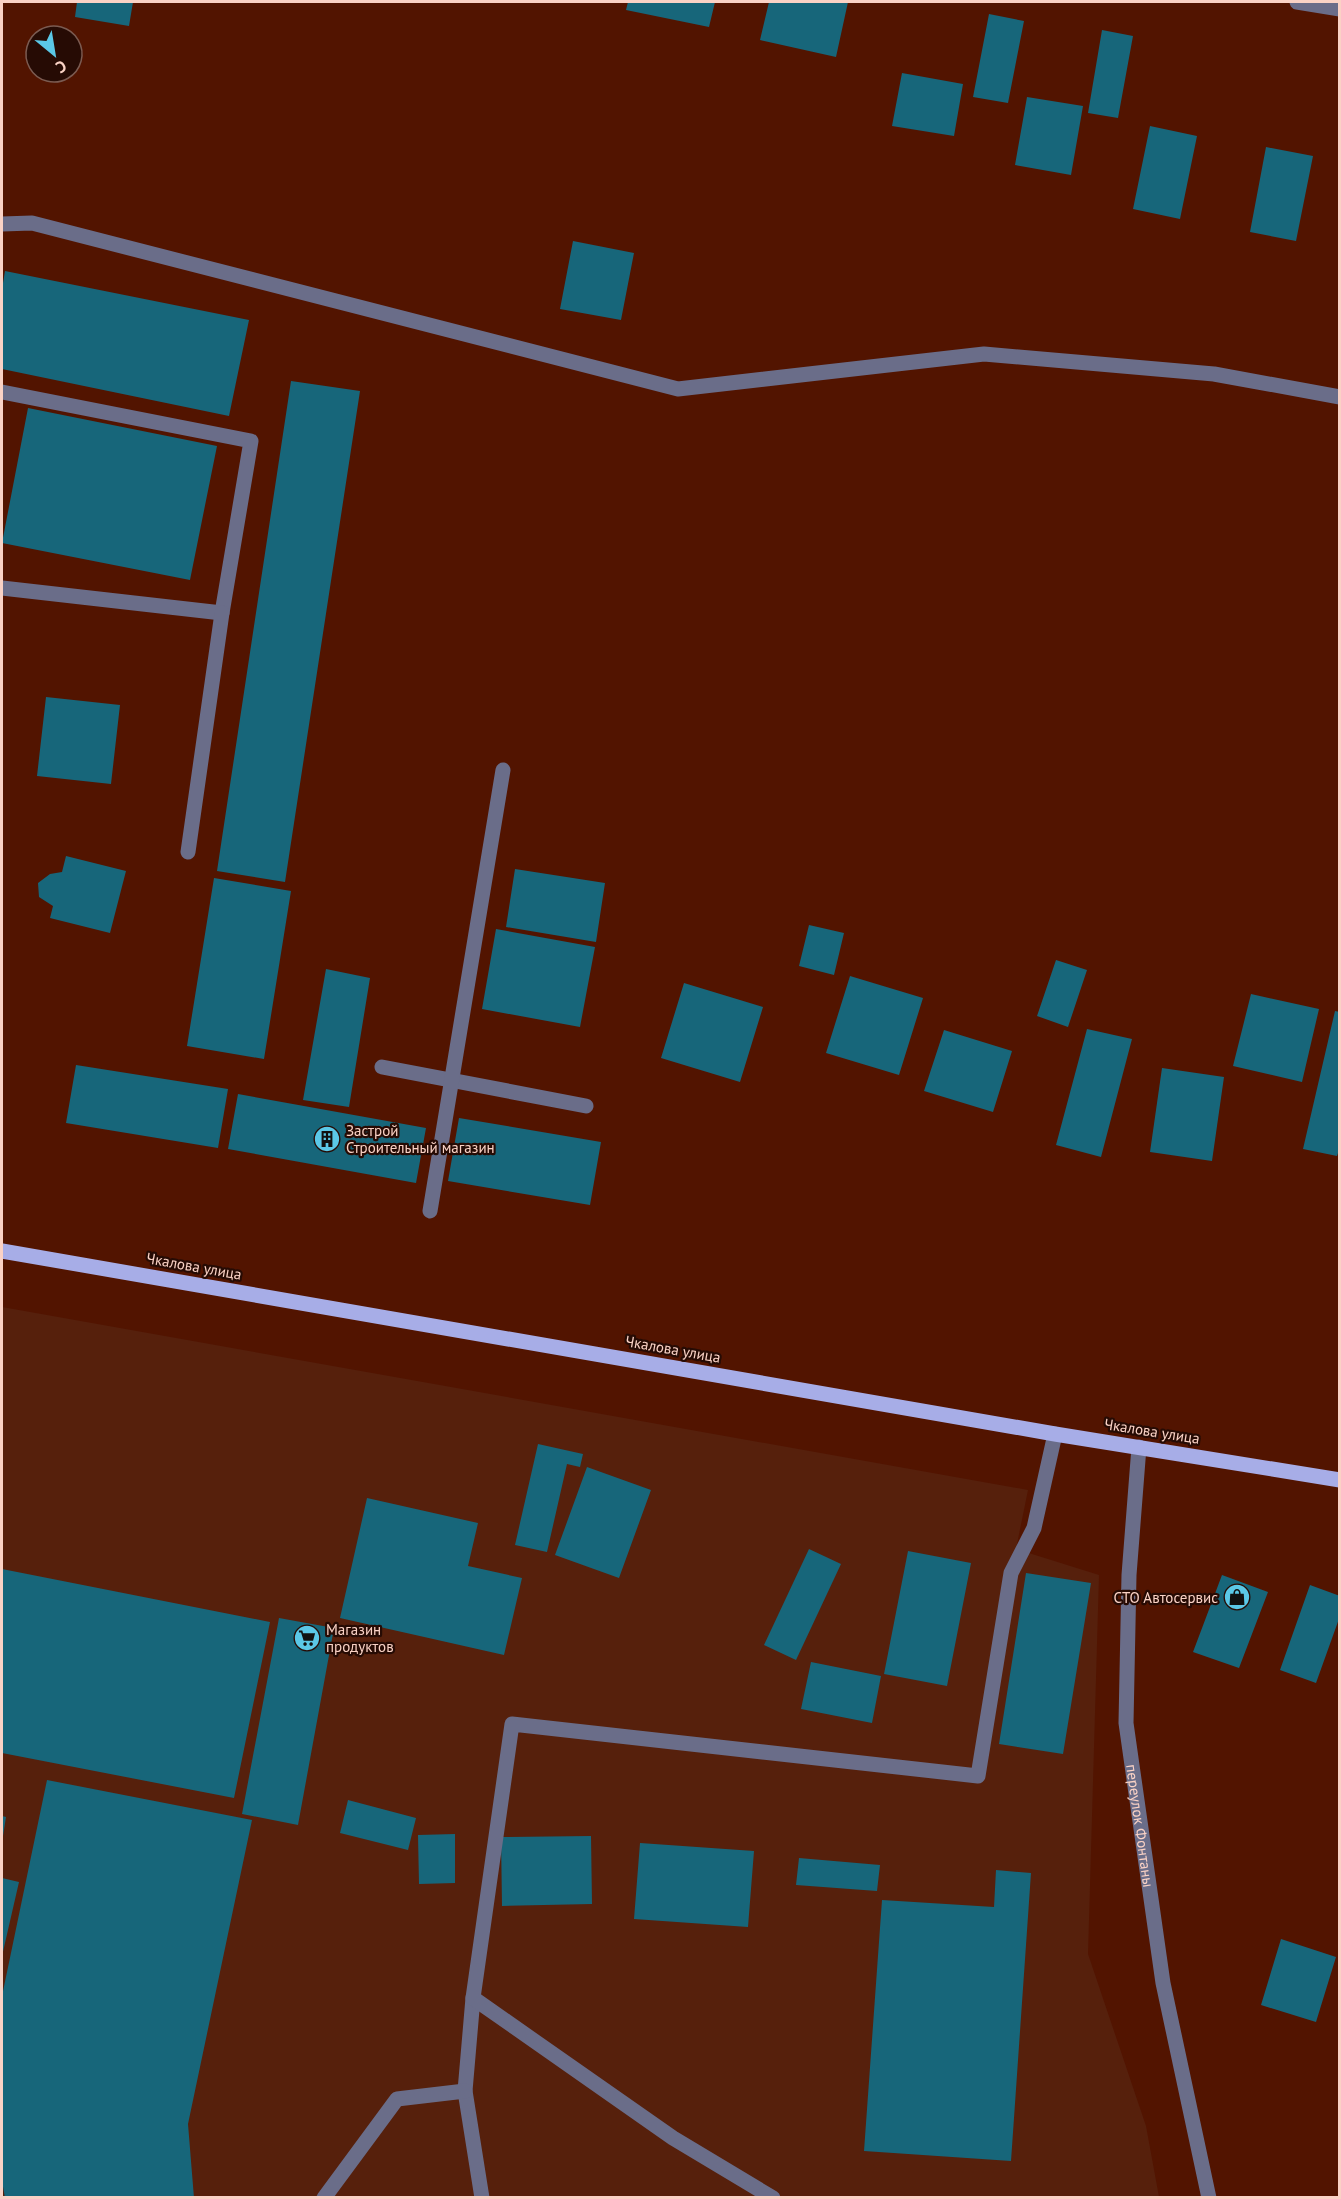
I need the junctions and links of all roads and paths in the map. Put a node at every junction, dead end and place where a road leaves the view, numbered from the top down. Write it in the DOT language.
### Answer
graph roads {
  1 [pos="1297,2"];
  2 [pos="1340,9"];
  3 [pos="2,224"];
  4 [pos="2,392"];
  5 [pos="1340,397"];
  6 [pos="2,588"];
  7 [pos="222,613"];
  8 [pos="503,770"];
  9 [pos="188,852"];
  10 [pos="382,1067"];
  11 [pos="586,1106"];
  12 [pos="430,1211"];
  13 [pos="2,1251"];
  14 [pos="1054,1434"];
  15 [pos="1139,1447"];
  16 [pos="1340,1480"];
  17 [pos="473,1998"];
  18 [pos="465,2091"];
  19 [pos="324,2198"];
  20 [pos="482,2198"];
  21 [pos="773,2198"];
  22 [pos="1209,2198"];
  1 -- 2 [label="street"];
  3 -- 5 [label="street"];
  4 -- 7 [label="street"];
  6 -- 7 [label="street"];
  7 -- 9 [label="street"];
  8 -- 12 [label="street"];
  10 -- 11 [label="street"];
  13 -- 14 [label="main road, Чкалова улица"];
  14 -- 15 [label="main road, Чкалова улица"];
  14 -- 17 [label="street"];
  15 -- 16 [label="main road, Чкалова улица"];
  15 -- 22 [label="street, переулок Фонтаны"];
  17 -- 18 [label="street"];
  17 -- 21 [label="street"];
  18 -- 19 [label="street"];
  18 -- 20 [label="street"];
}
